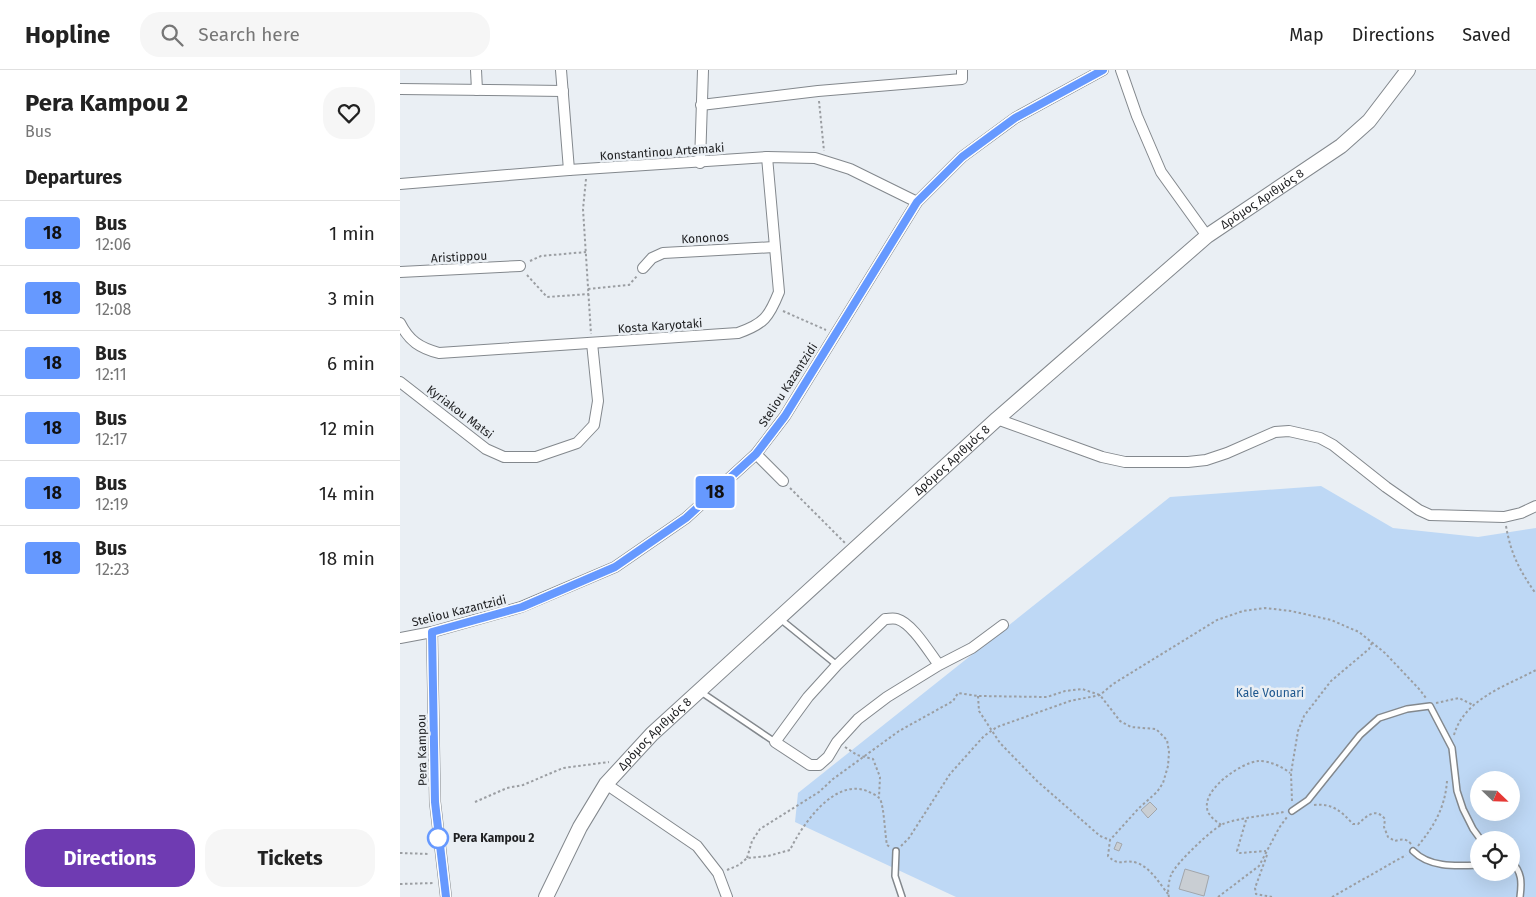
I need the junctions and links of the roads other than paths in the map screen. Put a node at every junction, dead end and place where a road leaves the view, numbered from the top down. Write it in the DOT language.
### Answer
graph roads {
  1 [pos="476,70"];
  2 [pos="561,70"];
  3 [pos="704,70"];
  4 [pos="962,70"];
  5 [pos="1103,70"];
  6 [pos="1121,70"];
  7 [pos="1408,70"];
  8 [pos="400,90"];
  9 [pos="477,90"];
  10 [pos="563,91"];
  11 [pos="701,104"];
  12 [pos="767,157"];
  13 [pos="700,163"];
  14 [pos="569,170"];
  15 [pos="400,184"];
  16 [pos="917,202"];
  17 [pos="1207,236"];
  18 [pos="774,247"];
  19 [pos="520,266"];
  20 [pos="643,268"];
  21 [pos="400,272"];
  22 [pos="400,323"];
  23 [pos="592,343"];
  24 [pos="400,382"];
  25 [pos="997,419"];
  26 [pos="756,454"];
  27 [pos="783,481"];
  28 [pos="1536,506"];
  29 [pos="779,618"];
  30 [pos="1003,625"];
  31 [pos="432,632"];
  32 [pos="400,638"];
  33 [pos="837,665"];
  34 [pos="939,665"];
  35 [pos="699,691"];
  36 [pos="775,742"];
  37 [pos="606,784"];
  38 [pos="1292,811"];
  39 [pos="1474,831"];
  40 [pos="1414,851"];
  41 [pos="896,852"];
  42 [pos="1470,865"];
  43 [pos="1520,874"];
  44 [pos="446,897"];
  45 [pos="546,897"];
  46 [pos="727,897"];
  47 [pos="902,897"];
  48 [pos="1520,897"];
  1 -- 9 [label="street"];
  2 -- 10 [label="street"];
  3 -- 11 [label="street"];
  4 -- 11 [label="street"];
  5 -- 16 [label="street, Steliou Kazantzidi"];
  6 -- 17 [label="street"];
  7 -- 17 [label="street, Δρόμος Αριθμός 8"];
  8 -- 9 [label="street"];
  9 -- 10 [label="street"];
  10 -- 14 [label="street"];
  11 -- 13 [label="street"];
  12 -- 13 [label="street, Konstantinou Artemaki"];
  12 -- 16 [label="street, Konstantinou Artemaki"];
  12 -- 18 [label="street, Kosta Karyotaki"];
  13 -- 14 [label="street, Konstantinou Artemaki"];
  14 -- 15 [label="street, Konstantinou Artemaki"];
  16 -- 26 [label="street, Steliou Kazantzidi"];
  17 -- 25 [label="street, Δρόμος Αριθμός 8"];
  18 -- 20 [label="street, Kononos"];
  18 -- 23 [label="street, Kosta Karyotaki"];
  19 -- 21 [label="street, Aristippou"];
  22 -- 23 [label="street, Kosta Karyotaki"];
  23 -- 24 [label="street, Kyriakou Matsi"];
  25 -- 28 [label="street"];
  25 -- 29 [label="street, Δρόμος Αριθμός 8"];
  26 -- 27 [label="street"];
  26 -- 31 [label="street, Steliou Kazantzidi"];
  29 -- 33 [label="lane"];
  29 -- 35 [label="street, Δρόμος Αριθμός 8"];
  30 -- 34 [label="street"];
  31 -- 32 [label="street, Steliou Kazantzidi"];
  31 -- 44 [label="street, Pera Kampou"];
  33 -- 34 [label="street"];
  33 -- 36 [label="street"];
  34 -- 36 [label="street"];
  35 -- 36 [label="lane"];
  35 -- 37 [label="street, Δρόμος Αριθμός 8"];
  37 -- 45 [label="street, Δρόμος Αριθμός 8"];
  37 -- 46 [label="street"];
  38 -- 39 [label="lane"];
  40 -- 42 [label="lane"];
  41 -- 47 [label="lane"];
  43 -- 48 [label="lane"];
}
